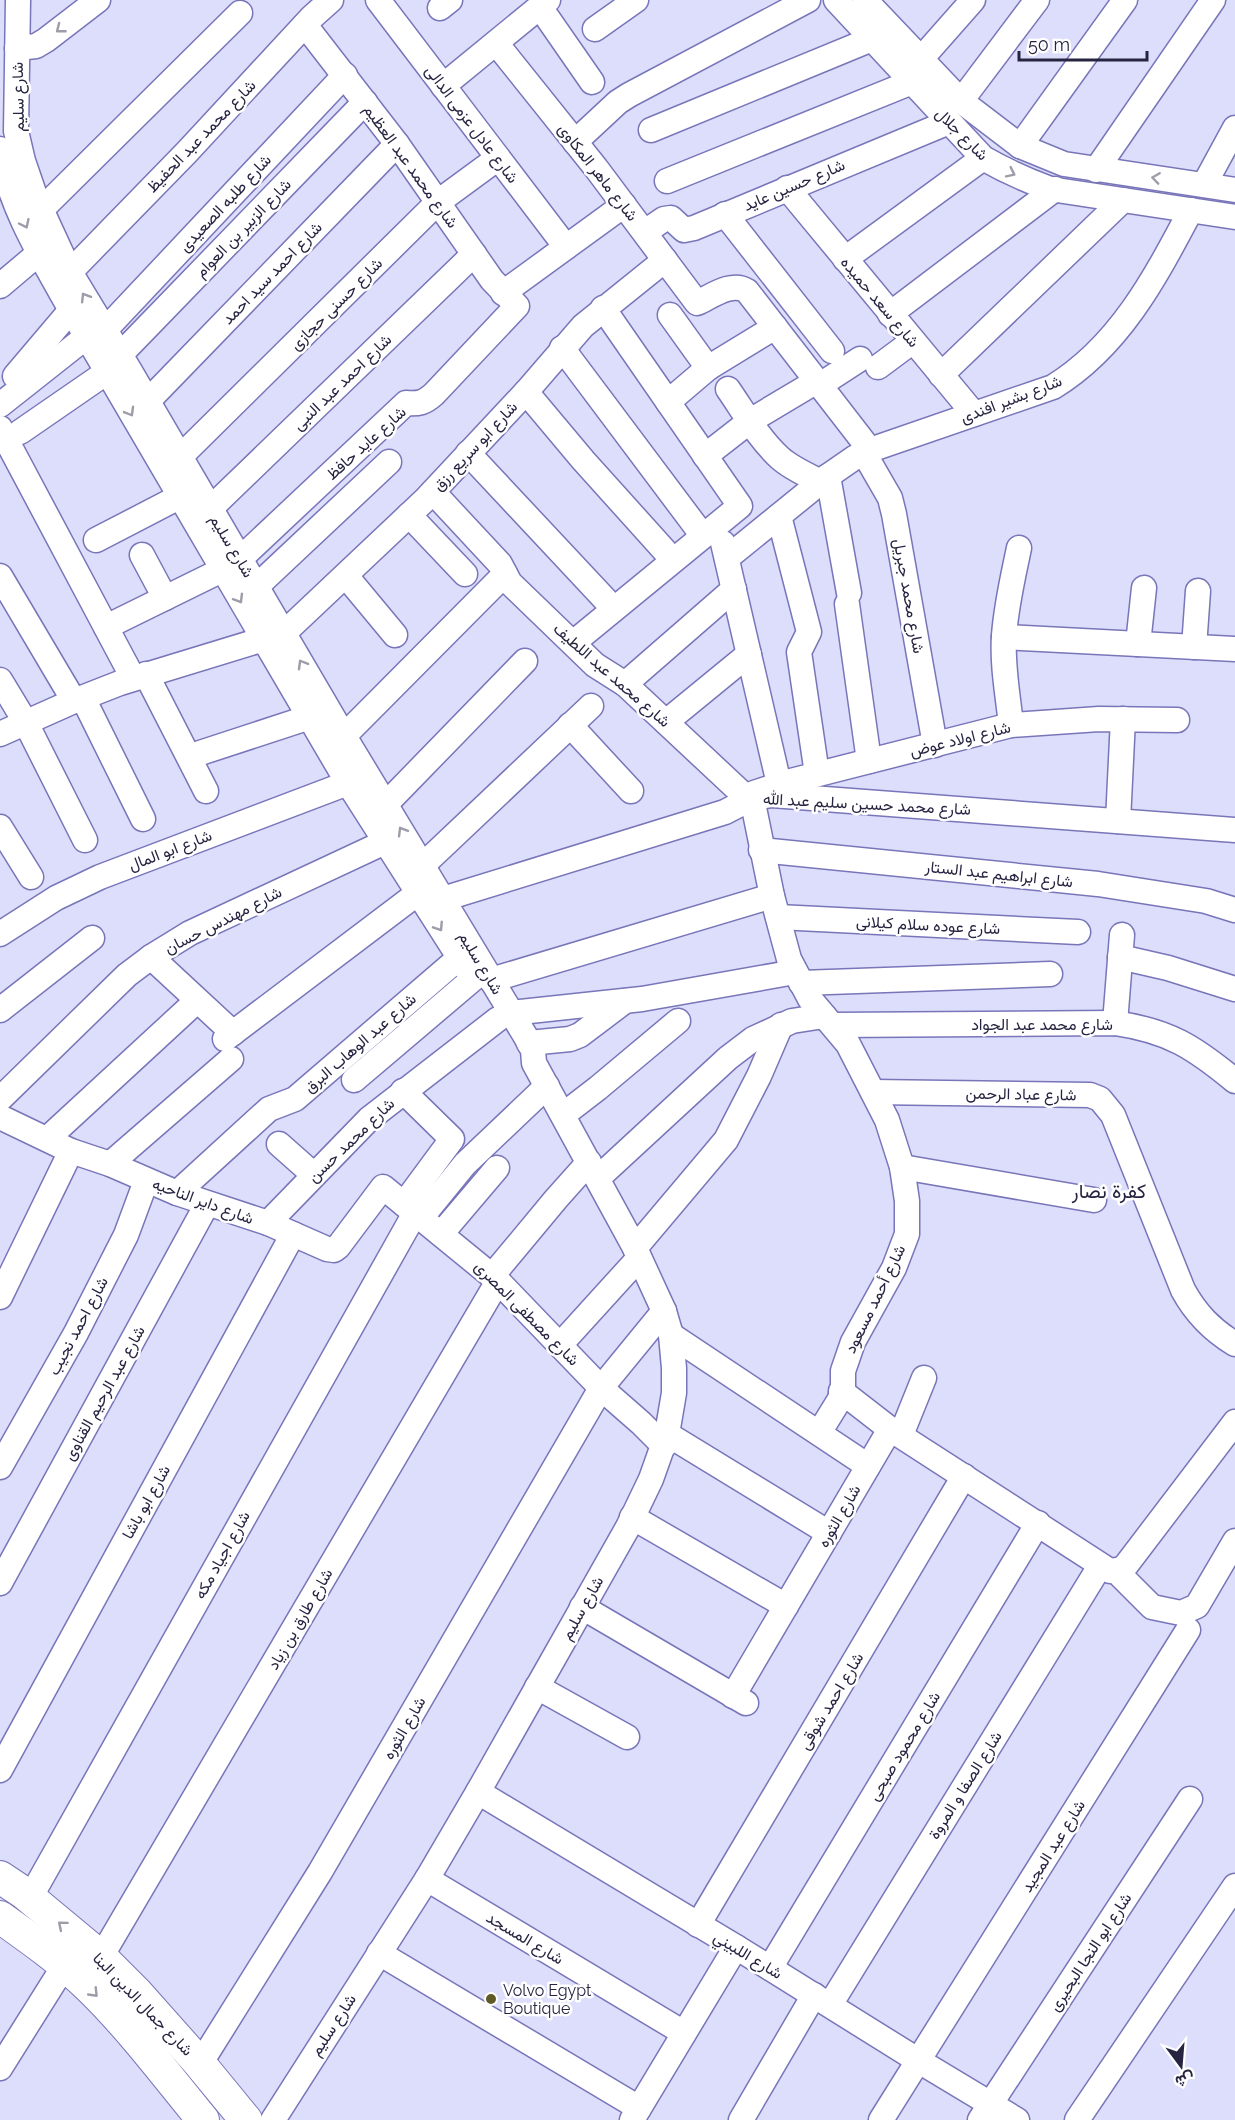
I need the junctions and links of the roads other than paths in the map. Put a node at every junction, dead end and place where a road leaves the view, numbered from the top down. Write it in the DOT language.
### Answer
graph roads {
  1 [pos="18,0"];
  2 [pos="98,0"];
  3 [pos="331,0"];
  4 [pos="378,0"];
  5 [pos="636,0"];
  6 [pos="808,0"];
  7 [pos="836,0"];
  8 [pos="973,0"];
  9 [pos="1037,0"];
  10 [pos="1125,0"];
  11 [pos="1214,0"];
  12 [pos="544,3"];
  13 [pos="235,4"];
  14 [pos="877,4"];
  15 [pos="305,25"];
  16 [pos="595,29"];
  17 [pos="872,39"];
  18 [pos="496,43"];
  19 [pos="17,48"];
  20 [pos="921,59"];
  21 [pos="345,75"];
  22 [pos="592,82"];
  23 [pos="912,82"];
  24 [pos="443,86"];
  25 [pos="961,101"];
  26 [pos="365,102"];
  27 [pos="949,122"];
  28 [pos="1235,128"];
  29 [pos="651,130"];
  30 [pos="575,141"];
  31 [pos="397,144"];
  32 [pos="1020,146"];
  33 [pos="0,149"];
  34 [pos="498,158"];
  35 [pos="982,158"];
  36 [pos="1096,170"];
  37 [pos="667,181"];
  38 [pos="1204,185"];
  39 [pos="4,186"];
  40 [pos="787,188"];
  41 [pos="1055,189"];
  42 [pos="1235,189"];
  43 [pos="1124,200"];
  44 [pos="438,202"];
  45 [pos="624,205"];
  46 [pos="41,210"];
  47 [pos="1191,210"];
  48 [pos="725,214"];
  49 [pos="1235,217"];
  50 [pos="645,232"];
  51 [pos="566,247"];
  52 [pos="39,253"];
  53 [pos="474,254"];
  54 [pos="845,259"];
  55 [pos="665,260"];
  56 [pos="70,272"];
  57 [pos="0,286"];
  58 [pos="747,291"];
  59 [pos="510,300"];
  60 [pos="603,308"];
  61 [pos="70,310"];
  62 [pos="890,314"];
  63 [pos="670,315"];
  64 [pos="775,327"];
  65 [pos="96,333"];
  66 [pos="913,341"];
  67 [pos="562,348"];
  68 [pos="832,351"];
  69 [pos="114,363"];
  70 [pos="708,368"];
  71 [pos="940,375"];
  72 [pos="15,376"];
  73 [pos="818,383"];
  74 [pos="728,389"];
  75 [pos="526,392"];
  76 [pos="148,401"];
  77 [pos="668,402"];
  78 [pos="0,405"];
  79 [pos="974,414"];
  80 [pos="750,421"];
  81 [pos="10,430"];
  82 [pos="867,451"];
  83 [pos="468,453"];
  84 [pos="705,456"];
  85 [pos="180,457"];
  86 [pos="389,462"];
  87 [pos="825,479"];
  88 [pos="433,492"];
  89 [pos="179,497"];
  90 [pos="210,509"];
  91 [pos="409,515"];
  92 [pos="779,516"];
  93 [pos="711,530"];
  94 [pos="96,540"];
  95 [pos="1019,548"];
  96 [pos="142,555"];
  97 [pos="727,558"];
  98 [pos="674,560"];
  99 [pos="230,565"];
  100 [pos="465,574"];
  101 [pos="505,574"];
  102 [pos="0,576"];
  103 [pos="346,576"];
  104 [pos="256,587"];
  105 [pos="1144,588"];
  106 [pos="734,590"];
  107 [pos="1198,591"];
  108 [pos="165,598"];
  109 [pos="614,609"];
  110 [pos="106,627"];
  111 [pos="395,635"];
  112 [pos="274,636"];
  113 [pos="1004,637"];
  114 [pos="573,643"];
  115 [pos="1138,644"];
  116 [pos="1194,647"];
  117 [pos="1235,649"];
  118 [pos="749,654"];
  119 [pos="525,661"];
  120 [pos="140,676"];
  121 [pos="0,680"];
  122 [pos="625,684"];
  123 [pos="78,699"];
  124 [pos="591,706"];
  125 [pos="310,717"];
  126 [pos="1123,719"];
  127 [pos="1177,720"];
  128 [pos="666,722"];
  129 [pos="26,723"];
  130 [pos="1011,725"];
  131 [pos="570,726"];
  132 [pos="0,734"];
  133 [pos="344,736"];
  134 [pos="935,745"];
  135 [pos="200,753"];
  136 [pos="869,761"];
  137 [pos="817,774"];
  138 [pos="348,783"];
  139 [pos="779,784"];
  140 [pos="206,791"];
  141 [pos="631,791"];
  142 [pos="751,799"];
  143 [pos="386,804"];
  144 [pos="143,819"];
  145 [pos="1118,821"];
  146 [pos="0,827"];
  147 [pos="1235,830"];
  148 [pos="86,840"];
  149 [pos="385,842"];
  150 [pos="761,850"];
  151 [pos="423,865"];
  152 [pos="31,877"];
  153 [pos="418,893"];
  154 [pos="443,899"];
  155 [pos="775,906"];
  156 [pos="1235,910"];
  157 [pos="1078,932"];
  158 [pos="0,934"];
  159 [pos="93,938"];
  160 [pos="150,957"];
  161 [pos="459,958"];
  162 [pos="1050,974"];
  163 [pos="798,978"];
  164 [pos="482,979"];
  165 [pos="1235,989"];
  166 [pos="625,1000"];
  167 [pos="189,1008"];
  168 [pos="0,1010"];
  169 [pos="505,1016"];
  170 [pos="678,1021"];
  171 [pos="828,1021"];
  172 [pos="1115,1023"];
  173 [pos="781,1025"];
  174 [pos="230,1043"];
  175 [pos="532,1053"];
  176 [pos="354,1080"];
  177 [pos="1235,1082"];
  178 [pos="547,1086"];
  179 [pos="403,1091"];
  180 [pos="873,1092"];
  181 [pos="0,1099"];
  182 [pos="562,1114"];
  183 [pos="0,1117"];
  184 [pos="47,1139"];
  185 [pos="279,1144"];
  186 [pos="71,1151"];
  187 [pos="110,1164"];
  188 [pos="902,1167"];
  189 [pos="497,1168"];
  190 [pos="593,1170"];
  191 [pos="314,1175"];
  192 [pos="146,1181"];
  193 [pos="383,1187"];
  194 [pos="177,1193"];
  195 [pos="1094,1200"];
  196 [pos="207,1203"];
  197 [pos="413,1211"];
  198 [pos="267,1223"];
  199 [pos="293,1234"];
  200 [pos="441,1234"];
  201 [pos="637,1253"];
  202 [pos="495,1278"];
  203 [pos="0,1297"];
  204 [pos="664,1311"];
  205 [pos="671,1335"];
  206 [pos="1235,1344"];
  207 [pos="560,1345"];
  208 [pos="924,1378"];
  209 [pos="602,1388"];
  210 [pos="842,1392"];
  211 [pos="1235,1422"];
  212 [pos="895,1432"];
  213 [pos="819,1433"];
  214 [pos="665,1440"];
  215 [pos="868,1466"];
  216 [pos="0,1467"];
  217 [pos="964,1476"];
  218 [pos="632,1517"];
  219 [pos="1038,1523"];
  220 [pos="828,1533"];
  221 [pos="1235,1541"];
  222 [pos="1108,1569"];
  223 [pos="0,1583"];
  224 [pos="786,1606"];
  225 [pos="582,1607"];
  226 [pos="1188,1630"];
  227 [pos="537,1687"];
  228 [pos="627,1737"];
  229 [pos="0,1770"];
  230 [pos="478,1792"];
  231 [pos="1190,1799"];
  232 [pos="0,1877"];
  233 [pos="427,1879"];
  234 [pos="1235,1886"];
  235 [pos="30,1898"];
  236 [pos="0,1917"];
  237 [pos="698,1925"];
  238 [pos="736,1947"];
  239 [pos="379,1953"];
  240 [pos="101,1958"];
  241 [pos="64,1965"];
  242 [pos="770,1968"];
  243 [pos="822,2000"];
  244 [pos="684,2033"];
  245 [pos="919,2061"];
  246 [pos="200,2064"];
  247 [pos="0,2068"];
  248 [pos="985,2112"];
  249 [pos="635,2114"];
  250 [pos="203,2120"];
  251 [pos="246,2120"];
  252 [pos="273,2120"];
  253 [pos="741,2120"];
  254 [pos="881,2120"];
  255 [pos="1017,2120"];
  256 [pos="1077,2120"];
  1 -- 19 [label="street, شارع سليم"];
  2 -- 19 [label="street, one-way"];
  3 -- 15 [label="street, شارع محمد عبد الحفيظ"];
  4 -- 24 [label="street, شارع عادل عزمى الدالى"];
  5 -- 16 [label="street"];
  6 -- 30 [label="street"];
  7 -- 17 [label="street, شارع جلال"];
  8 -- 20 [label="street"];
  9 -- 25 [label="street"];
  10 -- 32 [label="street"];
  11 -- 36 [label="street"];
  12 -- 18 [label="street"];
  12 -- 22 [label="street"];
  13 -- 46 [label="street"];
  14 -- 20 [label="street, شارع جلال"];
  15 -- 21 [label="street, شارع محمد عبد العظيم"];
  15 -- 56 [label="street, شارع محمد عبد الحفيظ"];
  17 -- 23 [label="street, شارع جلال"];
  17 -- 29 [label="street"];
  18 -- 24 [label="street"];
  18 -- 30 [label="street, شارع ماهر المكاوى"];
  19 -- 46 [label="street, شارع سليم"];
  20 -- 25 [label="street, شارع جلال"];
  21 -- 26 [label="street, شارع محمد عبد العظيم"];
  21 -- 65 [label="street, شارع طلبه الصعيدى"];
  23 -- 27 [label="street, شارع جلال"];
  23 -- 37 [label="street"];
  24 -- 34 [label="street, شارع عادل عزمى الدالى"];
  25 -- 32 [label="street, شارع جلال"];
  26 -- 31 [label="street, شارع محمد عبد العظيم"];
  26 -- 69 [label="street, شارع الزبير بن العوام"];
  27 -- 35 [label="street, شارع جلال"];
  27 -- 40 [label="street, شارع حسين عايد"];
  28 -- 38 [label="street"];
  30 -- 45 [label="street, شارع ماهر المكاوى"];
  31 -- 44 [label="street, شارع محمد عبد العظيم"];
  31 -- 76 [label="street, شارع احمد سيد احمد"];
  32 -- 36 [label="street, شارع جلال"];
  33 -- 39 [label="street, شارع سليم"];
  34 -- 44 [label="street, شارع حسنى حجازى"];
  34 -- 51 [label="street, شارع عادل عزمى الدالى"];
  35 -- 41 [label="street, شارع جلال, one-way"];
  35 -- 54 [label="street"];
  38 -- 36 [label="street, شارع جلال, one-way"];
  38 -- 42 [label="street, شارع جلال"];
  39 -- 52 [label="street, شارع سليم, one-way"];
  40 -- 48 [label="street, شارع حسين عايد"];
  40 -- 54 [label="street, شارع سعد حميده"];
  41 -- 43 [label="street, شارع جلال"];
  41 -- 62 [label="street"];
  43 -- 47 [label="street, شارع جلال"];
  43 -- 71 [label="street"];
  44 -- 53 [label="street, شارع محمد عبد العظيم"];
  44 -- 85 [label="street, شارع حسنى حجازى"];
  45 -- 50 [label="street, شارع ماهر المكاوى"];
  45 -- 51 [label="street, شارع عايد حافظ"];
  46 -- 56 [label="street, شارع سليم"];
  47 -- 49 [label="street, شارع جلال"];
  47 -- 79 [label="street, شارع بشير افندى"];
  48 -- 50 [label="street, شارع حسين عايد"];
  48 -- 68 [label="street"];
  50 -- 55 [label="street, شارع ماهر المكاوى"];
  51 -- 59 [label="street, شارع عايد حافظ"];
  52 -- 57 [label="street"];
  52 -- 61 [label="street, شارع سليم"];
  53 -- 59 [label="street, شارع محمد عبد العظيم"];
  53 -- 90 [label="street, شارع احمد عبد النبى"];
  54 -- 62 [label="street, شارع سعد حميده"];
  55 -- 58 [label="street, شارع ماهر المكاوى"];
  55 -- 60 [label="street, شارع ابو سريع رزق"];
  65 -- 56 [label="street, شارع سليم, one-way"];
  58 -- 64 [label="street, شارع محمد جبريل"];
  59 -- 99 [label="street, شارع عايد حافظ"];
  60 -- 67 [label="street, شارع ابو سريع رزق"];
  60 -- 77 [label="street"];
  61 -- 65 [label="street, شارع سليم"];
  61 -- 72 [label="street"];
  62 -- 66 [label="street, شارع سعد حميده"];
  63 -- 70 [label="street"];
  64 -- 70 [label="street"];
  64 -- 73 [label="street, شارع محمد جبريل"];
  65 -- 69 [label="street, شارع سليم"];
  65 -- 78 [label="street, شارع طلبه الصعيدى"];
  66 -- 71 [label="street, شارع سعد حميده"];
  66 -- 73 [label="street"];
  67 -- 75 [label="street, شارع ابو سريع رزق"];
  67 -- 93 [label="street"];
  69 -- 76 [label="street, شارع سليم"];
  69 -- 81 [label="street, شارع الزبير بن العوام"];
  69 -- 89 [label="street, شارع سليم, one-way"];
  70 -- 77 [label="street"];
  71 -- 79 [label="street, شارع سعد حميده"];
  73 -- 80 [label="street"];
  73 -- 82 [label="street, شارع محمد جبريل"];
  74 -- 80 [label="street"];
  75 -- 83 [label="street, شارع ابو سريع رزق"];
  75 -- 98 [label="street"];
  76 -- 85 [label="street, شارع سليم"];
  77 -- 84 [label="street"];
  79 -- 82 [label="street, شارع بشير افندى"];
  80 -- 84 [label="street"];
  80 -- 87 [label="street"];
  81 -- 110 [label="street"];
  82 -- 87 [label="street, شارع بشير افندى"];
  82 -- 134 [label="street, شارع محمد جبريل"];
  83 -- 88 [label="street, شارع ابو سريع رزق"];
  83 -- 109 [label="street"];
  84 -- 93 [label="street"];
  85 -- 90 [label="street, شارع سليم"];
  86 -- 104 [label="street"];
  87 -- 92 [label="street, شارع بشير افندى"];
  87 -- 136 [label="street"];
  88 -- 91 [label="street, شارع ابو سريع رزق"];
  88 -- 101 [label="street, شارع محمد عبد اللطيف"];
  89 -- 94 [label="street"];
  89 -- 99 [label="street, شارع سليم"];
  90 -- 99 [label="street, شارع سليم"];
  91 -- 100 [label="street"];
  91 -- 103 [label="street, شارع ابو سريع رزق"];
  92 -- 97 [label="street, شارع بشير افندى"];
  92 -- 137 [label="street"];
  93 -- 97 [label="street"];
  93 -- 98 [label="street"];
  95 -- 113 [label="street"];
  96 -- 108 [label="street"];
  97 -- 106 [label="street"];
  98 -- 109 [label="street"];
  99 -- 104 [label="street, شارع سليم"];
  99 -- 108 [label="street, شارع عايد حافظ"];
  99 -- 112 [label="street, شارع سليم, one-way"];
  101 -- 114 [label="street, شارع محمد عبد اللطيف"];
  101 -- 133 [label="street"];
  102 -- 123 [label="street"];
  103 -- 111 [label="street"];
  103 -- 112 [label="street, شارع ابو سريع رزق"];
  104 -- 112 [label="street, شارع سليم"];
  105 -- 115 [label="street"];
  106 -- 118 [label="street"];
  106 -- 122 [label="street"];
  107 -- 116 [label="street"];
  108 -- 110 [label="street, شارع عايد حافظ"];
  109 -- 114 [label="street"];
  110 -- 120 [label="street"];
  112 -- 120 [label="street"];
  112 -- 125 [label="street, شارع سليم"];
  133 -- 112 [label="street, شارع سليم, one-way"];
  113 -- 115 [label="street"];
  113 -- 130 [label="street"];
  114 -- 122 [label="street, شارع محمد عبد اللطيف"];
  115 -- 116 [label="street"];
  116 -- 117 [label="street"];
  118 -- 128 [label="street"];
  118 -- 139 [label="street"];
  119 -- 143 [label="street"];
  120 -- 123 [label="street"];
  120 -- 140 [label="street"];
  121 -- 129 [label="street"];
  122 -- 128 [label="street, شارع محمد عبد اللطيف"];
  123 -- 129 [label="street"];
  123 -- 144 [label="street"];
  124 -- 131 [label="street"];
  125 -- 135 [label="street"];
  125 -- 138 [label="street, شارع سليم"];
  126 -- 127 [label="street, شارع اولاد عوض"];
  126 -- 130 [label="street, شارع اولاد عوض"];
  126 -- 145 [label="street"];
  128 -- 142 [label="street, شارع محمد عبد اللطيف"];
  129 -- 132 [label="street"];
  129 -- 148 [label="street"];
  130 -- 134 [label="street, شارع اولاد عوض"];
  131 -- 141 [label="street"];
  131 -- 151 [label="street"];
  133 -- 143 [label="street, شارع سليم"];
  134 -- 136 [label="street, شارع اولاد عوض"];
  136 -- 137 [label="street, شارع اولاد عوض"];
  137 -- 139 [label="street, شارع اولاد عوض"];
  138 -- 149 [label="street, شارع سليم"];
  138 -- 158 [label="street, شارع ابو المال"];
  139 -- 142 [label="street, شارع اولاد عوض"];
  142 -- 145 [label="street, شارع محمد حسين سليم عبد الله"];
  142 -- 150 [label="street, شارع أحمد مسعود"];
  142 -- 154 [label="street, شارع محمد حسين سليم عبد الله"];
  151 -- 143 [label="street, شارع سليم, one-way"];
  145 -- 147 [label="street, شارع محمد حسين سليم عبد الله"];
  146 -- 152 [label="street"];
  149 -- 153 [label="street, شارع سليم"];
  149 -- 160 [label="street, شارع مهندس حسان"];
  150 -- 155 [label="street, شارع أحمد مسعود"];
  150 -- 156 [label="street, شارع ابراهيم عبد الستار"];
  151 -- 154 [label="street, شارع سليم"];
  153 -- 161 [label="street, شارع سليم, one-way"];
  153 -- 174 [label="street"];
  154 -- 164 [label="street, شارع سليم"];
  155 -- 157 [label="street, شارع عوده سلام كيلانى"];
  155 -- 163 [label="street, شارع أحمد مسعود"];
  155 -- 164 [label="street, شارع عوده سلام كيلانى"];
  159 -- 168 [label="street"];
  160 -- 174 [label="street"];
  160 -- 181 [label="street, شارع مهندس حسان"];
  161 -- 164 [label="street, شارع سليم"];
  161 -- 194 [label="street, شارع عبد الوهاب البرق"];
  162 -- 163 [label="street"];
  163 -- 166 [label="street"];
  163 -- 171 [label="street, شارع أحمد مسعود"];
  164 -- 169 [label="street, شارع سليم"];
  164 -- 176 [label="street"];
  165 -- 172 [label="street"];
  166 -- 169 [label="street"];
  166 -- 175 [label="street"];
  167 -- 184 [label="street"];
  169 -- 175 [label="street, شارع سليم"];
  169 -- 179 [label="street, شارع محمد حسن"];
  170 -- 182 [label="street"];
  171 -- 172 [label="street, شارع محمد عبد الجواد"];
  171 -- 173 [label="street, شارع محمد عبد الجواد"];
  171 -- 180 [label="street, شارع أحمد مسعود"];
  172 -- 177 [label="street, شارع محمد عبد الجواد"];
  173 -- 190 [label="street, شارع محمد عبد الجواد"];
  173 -- 201 [label="street"];
  174 -- 187 [label="street"];
  175 -- 178 [label="street, شارع سليم"];
  178 -- 182 [label="street, شارع سليم"];
  178 -- 197 [label="street"];
  179 -- 191 [label="street, شارع محمد حسن"];
  179 -- 197 [label="street"];
  180 -- 188 [label="street, شارع أحمد مسعود"];
  180 -- 206 [label="street, شارع عباد الرحمن"];
  182 -- 190 [label="street, شارع سليم"];
  183 -- 184 [label="street, شارع داير الناحيه"];
  184 -- 186 [label="street, شارع داير الناحيه"];
  185 -- 191 [label="street"];
  186 -- 187 [label="street, شارع داير الناحيه"];
  186 -- 203 [label="street"];
  187 -- 192 [label="street, شارع داير الناحيه"];
  188 -- 195 [label="street"];
  188 -- 210 [label="street, شارع أحمد مسعود"];
  189 -- 200 [label="street"];
  190 -- 201 [label="street, شارع سليم"];
  190 -- 202 [label="street, شارع طارق بن زياد"];
  191 -- 198 [label="street, شارع محمد حسن"];
  192 -- 194 [label="street, شارع داير الناحيه"];
  192 -- 216 [label="street, شارع احمد نجيب"];
  193 -- 197 [label="street, شارع مصطفى المصرى"];
  193 -- 199 [label="street, شارع داير الناحيه"];
  194 -- 196 [label="street, شارع داير الناحيه"];
  196 -- 198 [label="street, شارع داير الناحيه"];
  196 -- 223 [label="street, شارع عبد الرحيم القناوى"];
  197 -- 200 [label="street, شارع مصطفى المصرى"];
  197 -- 235 [label="street, شارع اجياد مكه"];
  198 -- 199 [label="street, شارع داير الناحيه"];
  199 -- 229 [label="street, شارع ابو باشا"];
  200 -- 202 [label="street, شارع مصطفى المصرى"];
  201 -- 204 [label="street, شارع سليم"];
  201 -- 207 [label="street"];
  202 -- 207 [label="street, شارع مصطفى المصرى"];
  202 -- 240 [label="street, شارع طارق بن زياد"];
  204 -- 205 [label="street, شارع سليم"];
  204 -- 209 [label="street, شارع الثوره"];
  205 -- 213 [label="street"];
  205 -- 214 [label="street, شارع سليم"];
  207 -- 209 [label="street, شارع مصطفى المصرى"];
  208 -- 212 [label="street, شارع الثوره"];
  209 -- 214 [label="street, شارع مصطفى المصرى"];
  209 -- 246 [label="street, شارع الثوره"];
  210 -- 212 [label="street"];
  210 -- 213 [label="street, شارع أحمد مسعود"];
  211 -- 222 [label="street, شارع الصفا و المروة"];
  212 -- 215 [label="street, شارع الثوره"];
  212 -- 217 [label="street"];
  213 -- 215 [label="street"];
  214 -- 218 [label="street, شارع سليم"];
  214 -- 220 [label="street, شارع مصطفى المصرى"];
  215 -- 220 [label="street, شارع الثوره"];
  217 -- 219 [label="street"];
  217 -- 237 [label="street, شارع احمد شوقى"];
  218 -- 224 [label="street"];
  218 -- 225 [label="street, شارع سليم"];
  219 -- 222 [label="street"];
  219 -- 242 [label="street, شارع محمود صبحى"];
  220 -- 224 [label="street, شارع الثوره"];
  221 -- 222 [label="street"];
  222 -- 243 [label="street, شارع الصفا و المروة"];
  224 -- 225 [label="street, شارع الثوره"];
  225 -- 227 [label="street, شارع سليم"];
  226 -- 245 [label="street, شارع عبد المجيد"];
  227 -- 228 [label="street"];
  227 -- 230 [label="street, شارع سليم"];
  230 -- 233 [label="street, شارع سليم"];
  230 -- 237 [label="street, شارع اللبيني"];
  231 -- 248 [label="street, شارع ابو النجا البحيرى"];
  232 -- 235 [label="main road, شارع جمال الدين البنا"];
  233 -- 239 [label="street, شارع سليم"];
  233 -- 244 [label="street, شارع المسجد"];
  234 -- 256 [label="street"];
  240 -- 235 [label="main road, شارع جمال الدين البنا, one-way"];
  236 -- 241 [label="main road, شارع جمال الدين البنا"];
  237 -- 238 [label="street, شارع اللبيني"];
  238 -- 242 [label="street, شارع اللبيني"];
  238 -- 244 [label="street"];
  239 -- 249 [label="street"];
  239 -- 252 [label="street, شارع سليم"];
  240 -- 246 [label="main road, شارع جمال الدين البنا"];
  241 -- 247 [label="street"];
  241 -- 250 [label="main road, شارع جمال الدين البنا, one-way"];
  242 -- 243 [label="street, شارع اللبيني"];
  243 -- 245 [label="street, شارع اللبيني"];
  243 -- 253 [label="street, شارع الصفا و المروة"];
  244 -- 249 [label="street"];
  245 -- 248 [label="street, شارع اللبيني"];
  245 -- 254 [label="street, شارع عبد المجيد"];
  246 -- 251 [label="main road, شارع جمال الدين البنا"];
  248 -- 255 [label="street, شارع اللبيني"];
}
